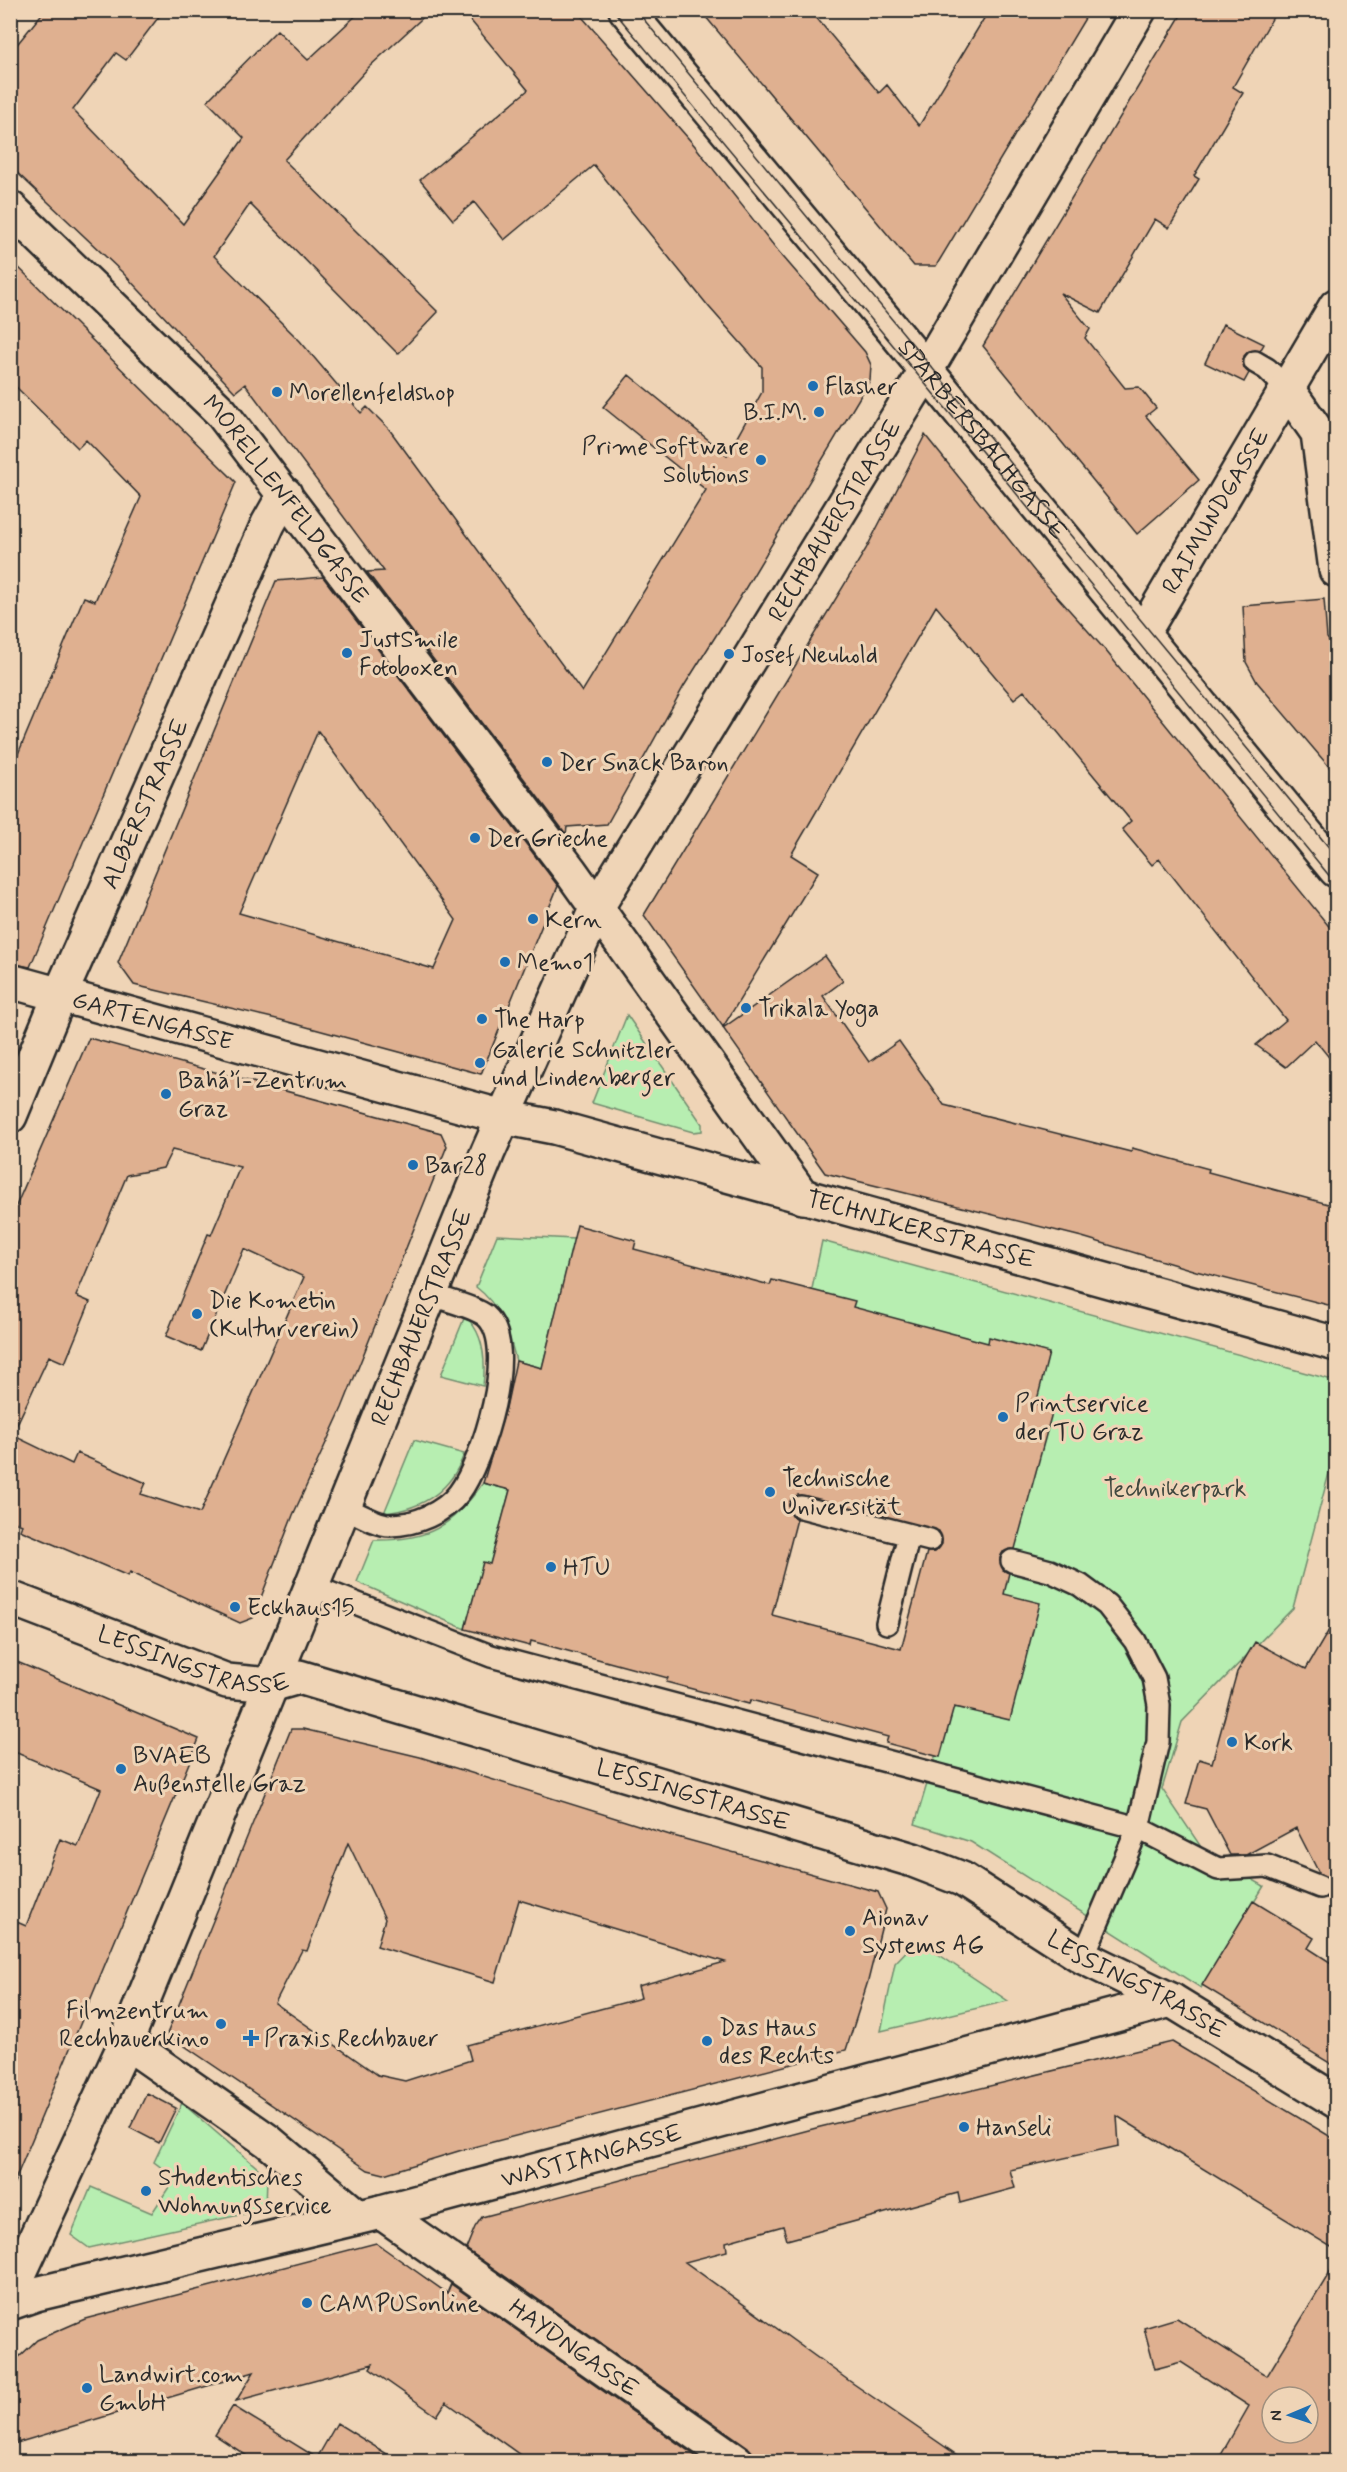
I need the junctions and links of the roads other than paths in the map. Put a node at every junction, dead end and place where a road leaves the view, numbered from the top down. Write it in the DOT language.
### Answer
graph roads {
  1 [pos="626,10"];
  2 [pos="1139,10"];
  3 [pos="10,208"];
  4 [pos="1336,306"];
  5 [pos="1255,362"];
  6 [pos="926,370"];
  7 [pos="1287,389"];
  8 [pos="285,494"];
  9 [pos="1336,570"];
  10 [pos="1143,633"];
  11 [pos="1336,870"];
  12 [pos="597,908"];
  13 [pos="10,981"];
  14 [pos="60,995"];
  15 [pos="10,1116"];
  16 [pos="503,1117"];
  17 [pos="803,1197"];
  18 [pos="430,1294"];
  19 [pos="1336,1344"];
  20 [pos="344,1507"];
  21 [pos="801,1507"];
  22 [pos="909,1535"];
  23 [pos="930,1540"];
  24 [pos="1012,1561"];
  25 [pos="312,1586"];
  26 [pos="10,1598"];
  27 [pos="887,1623"];
  28 [pos="271,1684"];
  29 [pos="1138,1828"];
  30 [pos="1320,1887"];
  31 [pos="1083,1957"];
  32 [pos="1171,2000"];
  33 [pos="126,2042"];
  34 [pos="1336,2101"];
  35 [pos="369,2215"];
  36 [pos="10,2294"];
  37 [pos="10,2304"];
  38 [pos="736,2462"];
  1 -- 6 [label="street, SPARBERSBACHGASSE"];
  2 -- 6 [label="street, RECHBAUERSTRASSE"];
  3 -- 8 [label="street, MORELLENFELDGASSE"];
  4 -- 7 [label="street, RAIMUNDGASSE"];
  5 -- 7 [label="lane"];
  6 -- 10 [label="street, SPARBERSBACHGASSE"];
  6 -- 12 [label="street, RECHBAUERSTRASSE"];
  7 -- 9 [label="street"];
  7 -- 10 [label="street, RAIMUNDGASSE"];
  8 -- 12 [label="street, MORELLENFELDGASSE"];
  8 -- 14 [label="street, ALBERSTRASSE"];
  10 -- 11 [label="street, SPARBERSBACHGASSE"];
  12 -- 16 [label="street, RECHBAUERSTRASSE"];
  12 -- 17 [label="street, MORELLENFELDGASSE"];
  13 -- 14 [label="street, GARTENGASSE"];
  14 -- 15 [label="street, ALBERSTRASSE"];
  14 -- 16 [label="street, GARTENGASSE"];
  16 -- 17 [label="street, TECHNIKERSTRASSE"];
  16 -- 18 [label="street, RECHBAUERSTRASSE"];
  17 -- 19 [label="street, TECHNIKERSTRASSE"];
  18 -- 20 [label="street, RECHBAUERSTRASSE"];
  18 -- 20 [label="lane"];
  20 -- 25 [label="street, RECHBAUERSTRASSE"];
  21 -- 22 [label="lane"];
  22 -- 23 [label="lane"];
  22 -- 27 [label="lane"];
  24 -- 29 [label="lane"];
  25 -- 28 [label="street, RECHBAUERSTRASSE"];
  25 -- 29 [label="lane"];
  26 -- 28 [label="street, LESSINGSTRASSE"];
  28 -- 31 [label="street, LESSINGSTRASSE"];
  28 -- 33 [label="street, RECHBAUERSTRASSE"];
  29 -- 30 [label="lane"];
  29 -- 31 [label="lane"];
  31 -- 32 [label="street, LESSINGSTRASSE"];
  32 -- 34 [label="street, LESSINGSTRASSE"];
  32 -- 35 [label="street, WASTIANGASSE"];
  33 -- 35 [label="street, HAYDNGASSE"];
  33 -- 36 [label="street, RECHBAUERSTRASSE"];
  35 -- 37 [label="street, WASTIANGASSE"];
  35 -- 38 [label="street, HAYDNGASSE"];
}
